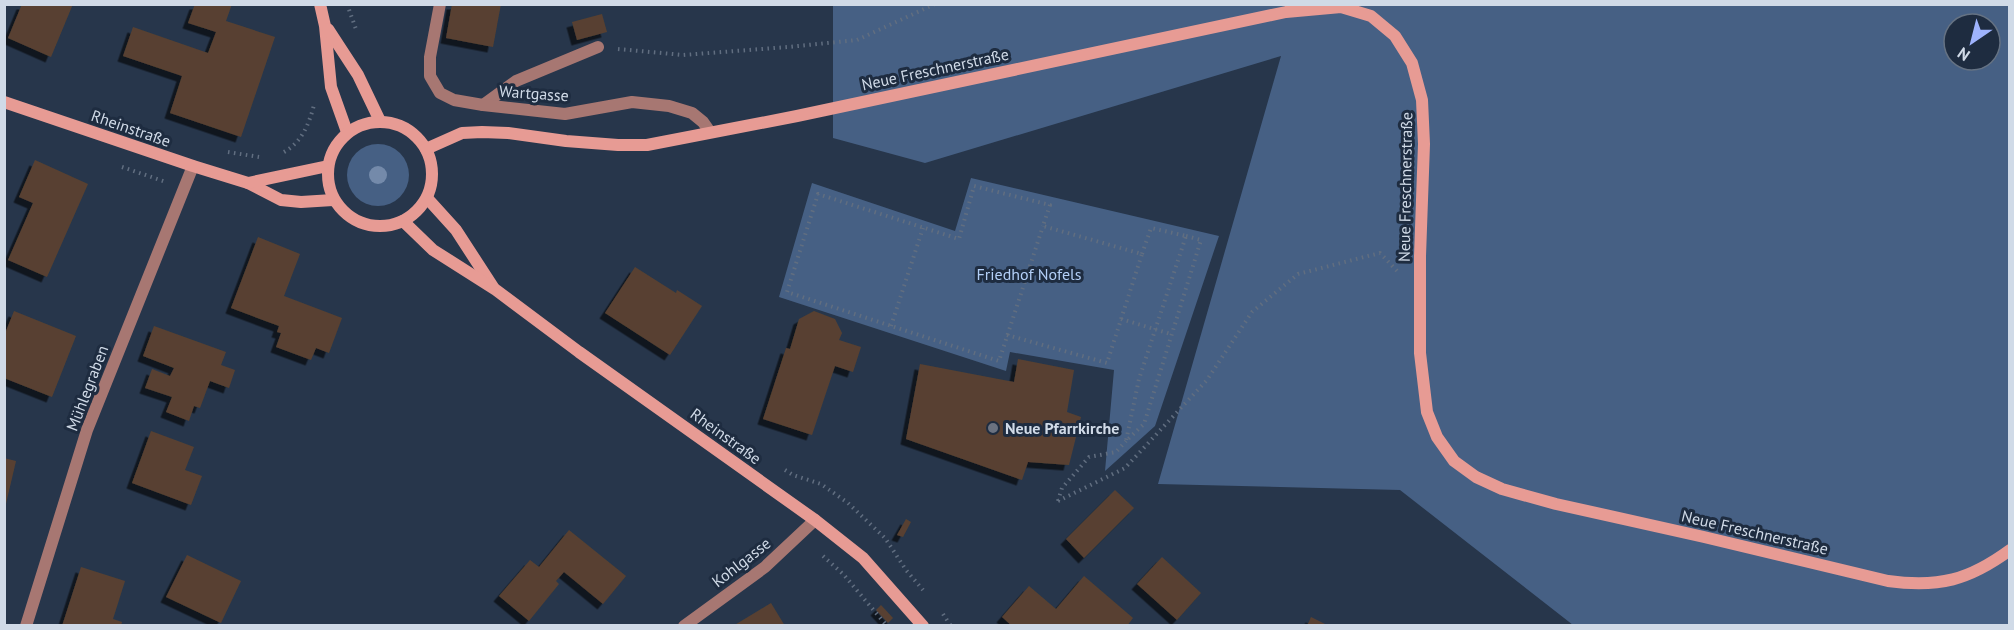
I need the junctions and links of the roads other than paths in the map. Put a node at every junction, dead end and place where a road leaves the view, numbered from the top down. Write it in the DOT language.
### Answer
graph roads {
  1 [pos="320,4"];
  2 [pos="440,4"];
  3 [pos="325,26"];
  4 [pos="598,47"];
  5 [pos="4,102"];
  6 [pos="483,105"];
  7 [pos="380,121"];
  8 [pos="347,132"];
  9 [pos="710,132"];
  10 [pos="426,149"];
  11 [pos="193,166"];
  12 [pos="328,166"];
  13 [pos="248,183"];
  14 [pos="427,198"];
  15 [pos="333,200"];
  16 [pos="403,221"];
  17 [pos="496,290"];
  18 [pos="815,520"];
  19 [pos="2010,550"];
  20 [pos="26,626"];
  21 [pos="684,626"];
  22 [pos="923,626"];
  1 -- 3 [label="street"];
  2 -- 6 [label="street, Wartgasse"];
  3 -- 7 [label="street"];
  3 -- 8 [label="street"];
  4 -- 6 [label="street"];
  5 -- 11 [label="street, Rheinstraße"];
  6 -- 9 [label="street, Wartgasse"];
  7 -- 8 [label="street"];
  7 -- 10 [label="street"];
  8 -- 12 [label="street"];
  9 -- 10 [label="street, Neue Freschnerstraße"];
  9 -- 19 [label="street, Neue Freschnerstraße"];
  10 -- 14 [label="street"];
  11 -- 13 [label="street, Rheinstraße"];
  11 -- 20 [label="street, Mühlegraben"];
  12 -- 13 [label="street, Rheinstraße"];
  12 -- 15 [label="street"];
  13 -- 15 [label="street, Rheinstraße"];
  14 -- 16 [label="street"];
  14 -- 17 [label="street, Rheinstraße"];
  15 -- 16 [label="street"];
  16 -- 17 [label="street, Rheinstraße"];
  17 -- 18 [label="street, Rheinstraße"];
  18 -- 21 [label="street, Kohlgasse"];
  18 -- 22 [label="street, Rheinstraße"];
}
